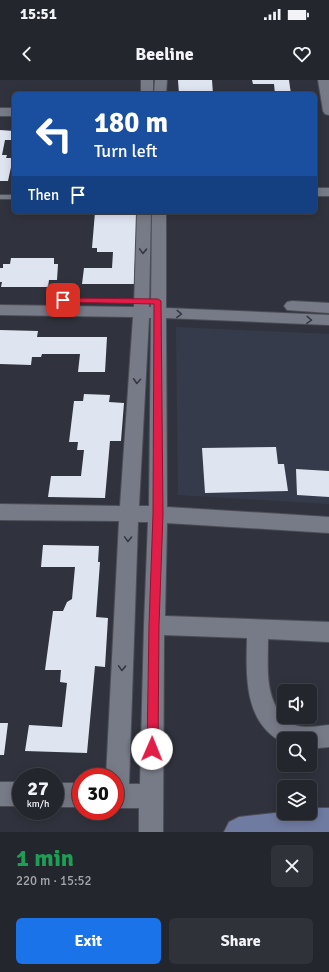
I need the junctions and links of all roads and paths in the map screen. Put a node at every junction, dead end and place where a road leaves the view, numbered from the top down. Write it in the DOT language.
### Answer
graph roads {
  1 [pos="147,80"];
  2 [pos="161,80"];
  3 [pos="324,80"];
  4 [pos="147,92"];
  5 [pos="160,92"];
  6 [pos="328,97"];
  7 [pos="329,111"];
  8 [pos="0,112"];
  9 [pos="12,112"];
  10 [pos="317,192"];
  11 [pos="329,192"];
  12 [pos="0,197"];
  13 [pos="12,197"];
  14 [pos="144,214"];
  15 [pos="159,214"];
  16 [pos="0,299"];
  17 [pos="149,307"];
  18 [pos="329,308"];
  19 [pos="0,310"];
  20 [pos="329,320"];
  21 [pos="0,512"];
  22 [pos="128,513"];
  23 [pos="158,514"];
  24 [pos="329,525"];
  25 [pos="154,625"];
  26 [pos="258,628"];
  27 [pos="329,632"];
  28 [pos="329,736"];
  29 [pos="117,768"];
  30 [pos="0,794"];
  31 [pos="12,794"];
  32 [pos="124,796"];
  33 [pos="152,796"];
  34 [pos="329,823"];
  35 [pos="151,832"];
  36 [pos="239,832"];
  1 -- 4 [label="street"];
  2 -- 5 [label="street"];
  3 -- 6 [label="street"];
  6 -- 7 [label="street"];
  8 -- 9 [label="street"];
  10 -- 11 [label="street"];
  12 -- 13 [label="lane"];
  14 -- 17 [label="street, one-way"];
  15 -- 17 [label="street"];
  16 -- 17 [label="street"];
  17 -- 18 [label="street"];
  17 -- 19 [label="street"];
  17 -- 20 [label="street, one-way"];
  17 -- 22 [label="street, one-way"];
  17 -- 23 [label="street"];
  21 -- 22 [label="street"];
  22 -- 23 [label="street"];
  22 -- 29 [label="street, one-way"];
  23 -- 24 [label="street"];
  23 -- 25 [label="street"];
  25 -- 26 [label="street"];
  25 -- 33 [label="street"];
  26 -- 27 [label="street"];
  26 -- 28 [label="street"];
  30 -- 31 [label="street"];
  32 -- 33 [label="street"];
  33 -- 35 [label="street"];
  34 -- 36 [label="street"];
}
